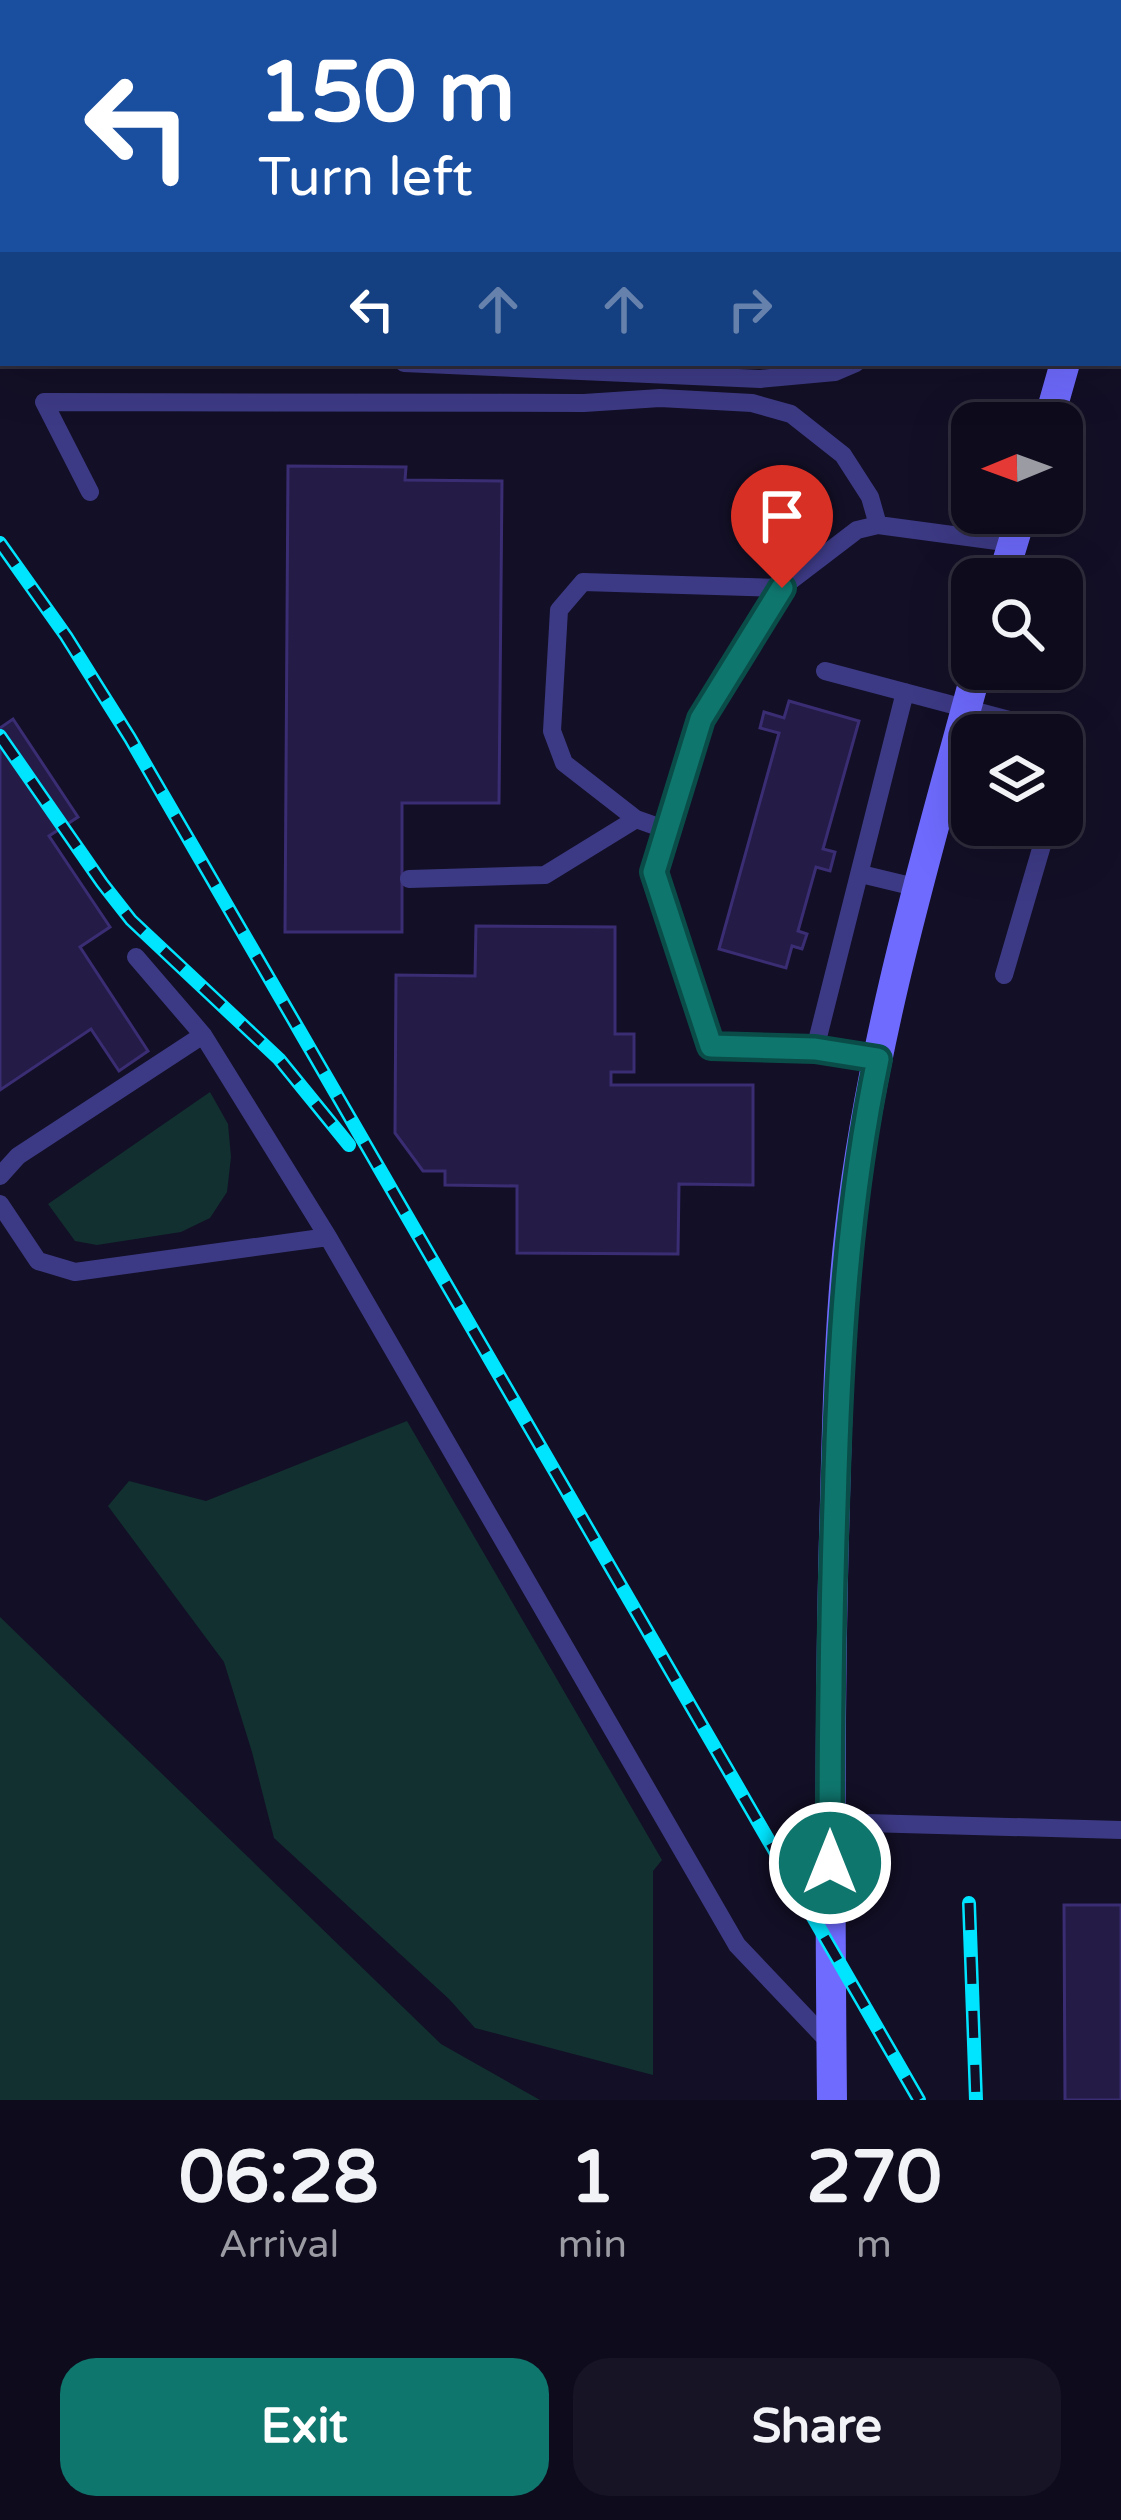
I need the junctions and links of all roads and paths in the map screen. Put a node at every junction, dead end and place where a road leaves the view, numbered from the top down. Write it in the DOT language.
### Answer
graph roads {
  1 [pos="467,366"];
  2 [pos="849,366"];
  3 [pos="1064,366"];
  4 [pos="1054,402"];
  5 [pos="90,492"];
  6 [pos="878,525"];
  7 [pos="1015,534"];
  8 [pos="1012,543"];
  9 [pos="1008,558"];
  10 [pos="782,588"];
  11 [pos="825,671"];
  12 [pos="972,690"];
  13 [pos="905,692"];
  14 [pos="967,708"];
  15 [pos="989,714"];
  16 [pos="636,819"];
  17 [pos="667,830"];
  18 [pos="1042,846"];
  19 [pos="860,874"];
  20 [pos="409,879"];
  21 [pos="919,888"];
  22 [pos="136,957"];
  23 [pos="1004,975"];
  24 [pos="203,1034"];
  25 [pos="815,1049"];
  26 [pos="878,1059"];
  27 [pos="0,1176"];
  28 [pos="0,1204"];
  29 [pos="328,1237"];
  30 [pos="830,1822"];
  31 [pos="1121,1830"];
  32 [pos="831,2044"];
  33 [pos="832,2100"];
  1 -- 2 [label="lane"];
  3 -- 4 [label="main road"];
  5 -- 6 [label="lane"];
  6 -- 8 [label="lane"];
  6 -- 10 [label="lane"];
  7 -- 8 [label="main road"];
  8 -- 9 [label="main road"];
  10 -- 16 [label="lane"];
  10 -- 17 [label="lane"];
  11 -- 13 [label="lane"];
  12 -- 14 [label="main road"];
  13 -- 14 [label="lane"];
  13 -- 19 [label="lane"];
  14 -- 15 [label="lane"];
  14 -- 21 [label="main road"];
  16 -- 17 [label="lane"];
  16 -- 20 [label="lane"];
  17 -- 25 [label="lane"];
  18 -- 23 [label="lane"];
  19 -- 21 [label="lane"];
  19 -- 25 [label="lane"];
  21 -- 26 [label="main road"];
  22 -- 24 [label="lane"];
  24 -- 27 [label="lane"];
  24 -- 29 [label="lane"];
  25 -- 26 [label="lane"];
  26 -- 30 [label="main road"];
  28 -- 29 [label="lane"];
  29 -- 32 [label="lane"];
  30 -- 31 [label="lane"];
  30 -- 32 [label="main road"];
  32 -- 33 [label="main road"];
}
